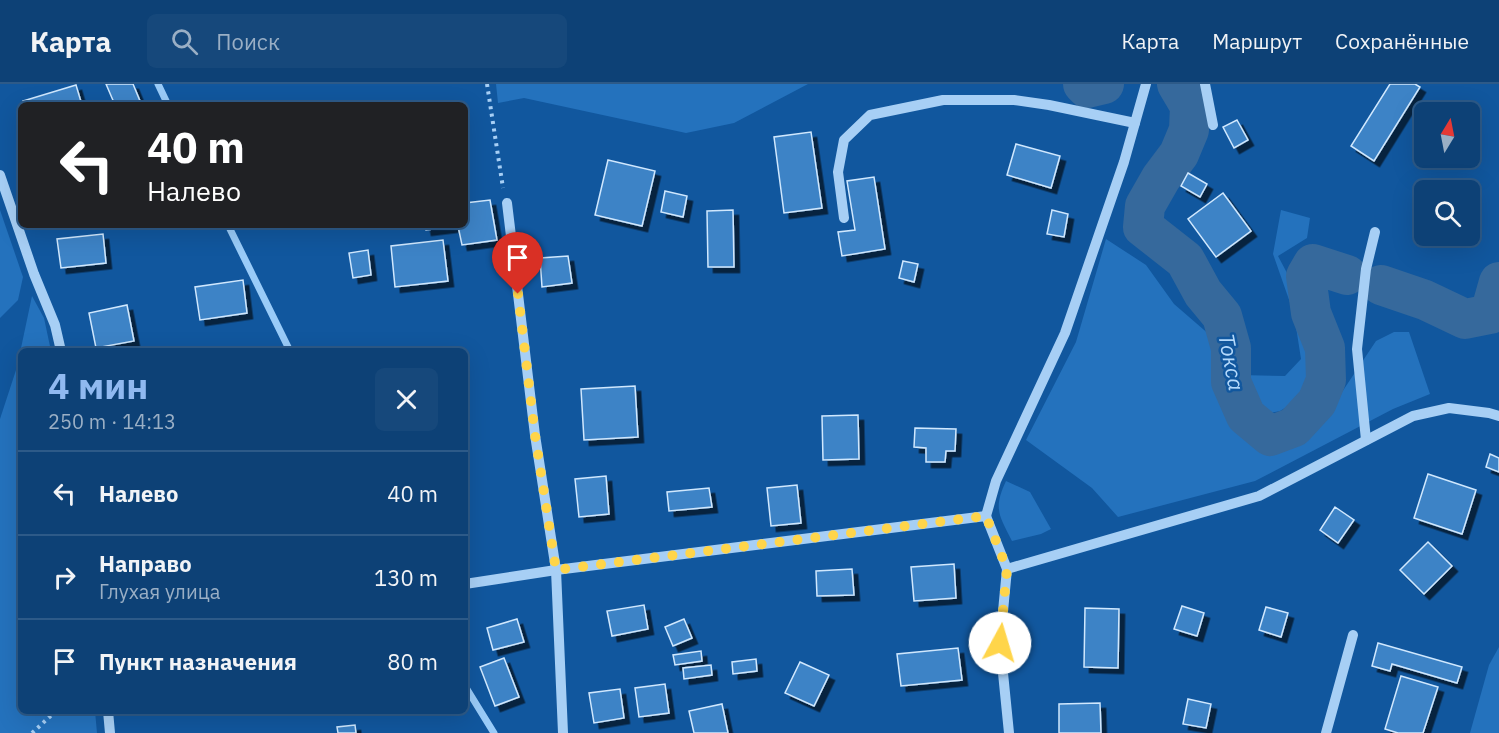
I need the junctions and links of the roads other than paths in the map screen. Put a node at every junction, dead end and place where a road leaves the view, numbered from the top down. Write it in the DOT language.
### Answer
graph roads {
  1 [pos="1146,84"];
  2 [pos="1205,84"];
  3 [pos="1135,123"];
  4 [pos="1213,125"];
  5 [pos="0,175"];
  6 [pos="507,203"];
  7 [pos="844,218"];
  8 [pos="18,227"];
  9 [pos="18,228"];
  10 [pos="1375,232"];
  11 [pos="60,348"];
  12 [pos="1499,416"];
  13 [pos="1366,440"];
  14 [pos="986,516"];
  15 [pos="1007,569"];
  16 [pos="556,570"];
  17 [pos="468,584"];
  18 [pos="1353,635"];
  19 [pos="108,714"];
  20 [pos="110,733"];
  21 [pos="563,733"];
  22 [pos="1009,733"];
  23 [pos="1326,733"];
  1 -- 3 [label="street"];
  2 -- 4 [label="street"];
  3 -- 7 [label="street"];
  3 -- 14 [label="street"];
  5 -- 8 [label="street"];
  6 -- 16 [label="street"];
  9 -- 11 [label="street"];
  10 -- 13 [label="street"];
  12 -- 13 [label="street"];
  13 -- 15 [label="street"];
  14 -- 15 [label="street"];
  14 -- 16 [label="street"];
  15 -- 22 [label="street"];
  16 -- 17 [label="street"];
  16 -- 21 [label="street"];
  18 -- 23 [label="street"];
  19 -- 20 [label="street"];
}
